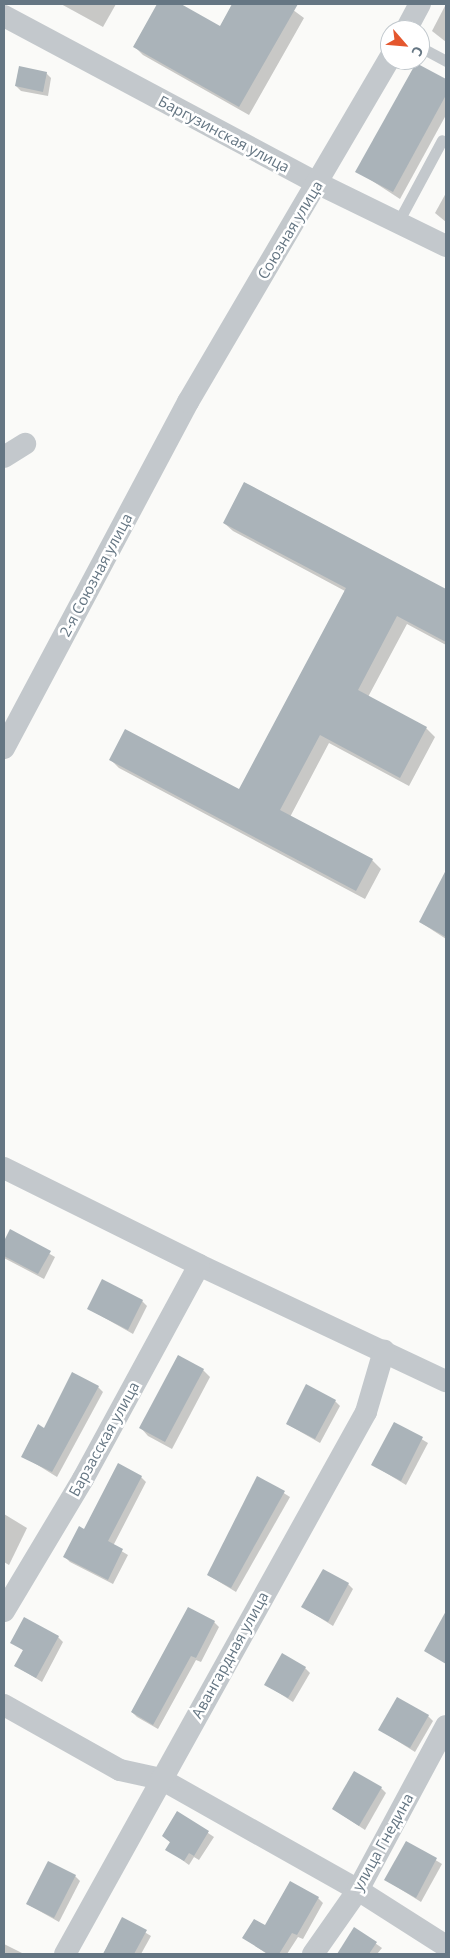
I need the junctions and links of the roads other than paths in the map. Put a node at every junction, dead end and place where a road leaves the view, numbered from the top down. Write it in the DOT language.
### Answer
graph roads {
  1 [pos="420,4"];
  2 [pos="4,16"];
  3 [pos="411,20"];
  4 [pos="430,52"];
  5 [pos="446,61"];
  6 [pos="383,70"];
  7 [pos="445,138"];
  8 [pos="317,184"];
  9 [pos="397,224"];
  10 [pos="446,246"];
  11 [pos="188,402"];
  12 [pos="25,444"];
  13 [pos="4,457"];
  14 [pos="4,748"];
  15 [pos="5,1172"];
  16 [pos="199,1265"];
  17 [pos="384,1351"];
  18 [pos="446,1381"];
  19 [pos="4,1611"];
  20 [pos="4,1705"];
  21 [pos="446,1726"];
  22 [pos="160,1779"];
  23 [pos="358,1890"];
  24 [pos="446,1946"];
  25 [pos="65,1954"];
  26 [pos="314,1954"];
  1 -- 3 [label="street"];
  2 -- 8 [label="street, Баргузинская улица"];
  4 -- 5 [label="lane"];
  6 -- 8 [label="street, Союзная улица"];
  7 -- 9 [label="lane"];
  8 -- 9 [label="street, Баргузинская улица"];
  8 -- 11 [label="street, Союзная улица"];
  9 -- 10 [label="street, Баргузинская улица"];
  11 -- 14 [label="street, 2-я Союзная улица"];
  12 -- 13 [label="street"];
  15 -- 16 [label="street"];
  16 -- 17 [label="street"];
  16 -- 19 [label="street, Барзасская улица"];
  17 -- 18 [label="street"];
  17 -- 22 [label="street, Авангардная улица"];
  20 -- 22 [label="street"];
  21 -- 23 [label="street, улица Гнедина"];
  22 -- 23 [label="street"];
  22 -- 25 [label="street, Авангардная улица"];
  23 -- 24 [label="street"];
  23 -- 26 [label="street, улица Гнедина"];
}
